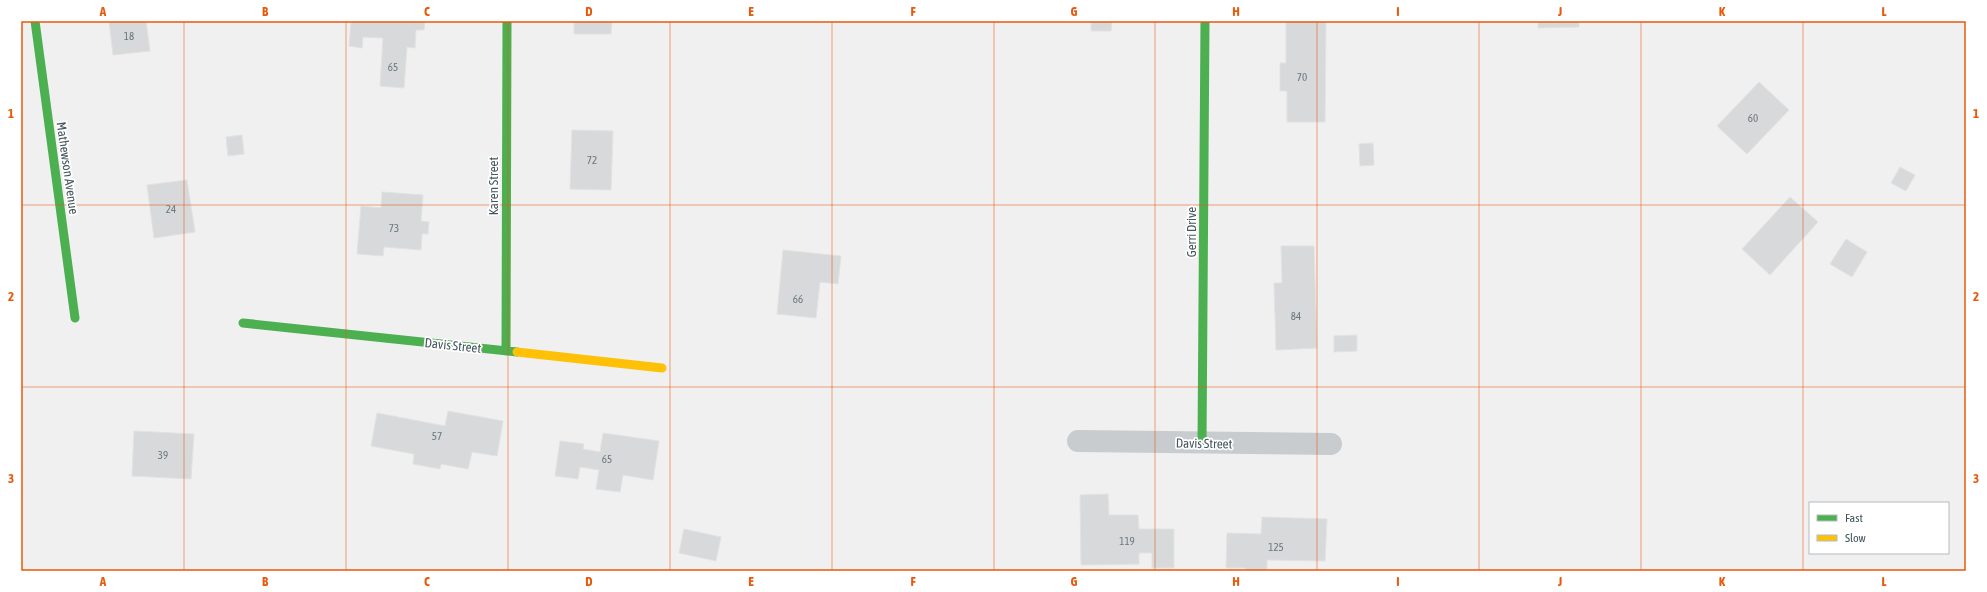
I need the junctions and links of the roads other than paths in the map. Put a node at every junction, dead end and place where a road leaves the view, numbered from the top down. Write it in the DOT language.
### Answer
graph roads {
  1 [pos="36,21"];
  2 [pos="507,21"];
  3 [pos="1205,21"];
  4 [pos="75,318"];
  5 [pos="243,323"];
  6 [pos="506,351"];
  7 [pos="662,368"];
  8 [pos="1078,441"];
  9 [pos="1202,443"];
  10 [pos="1331,444"];
  1 -- 4 [label="street, Mathewson Avenue"];
  2 -- 6 [label="street, Karen Street"];
  3 -- 9 [label="street, Gerri Drive"];
  5 -- 6 [label="street, Davis Street"];
  6 -- 7 [label="street, Davis Street"];
  8 -- 9 [label="street, Davis Street"];
  9 -- 10 [label="street, Davis Street"];
}
